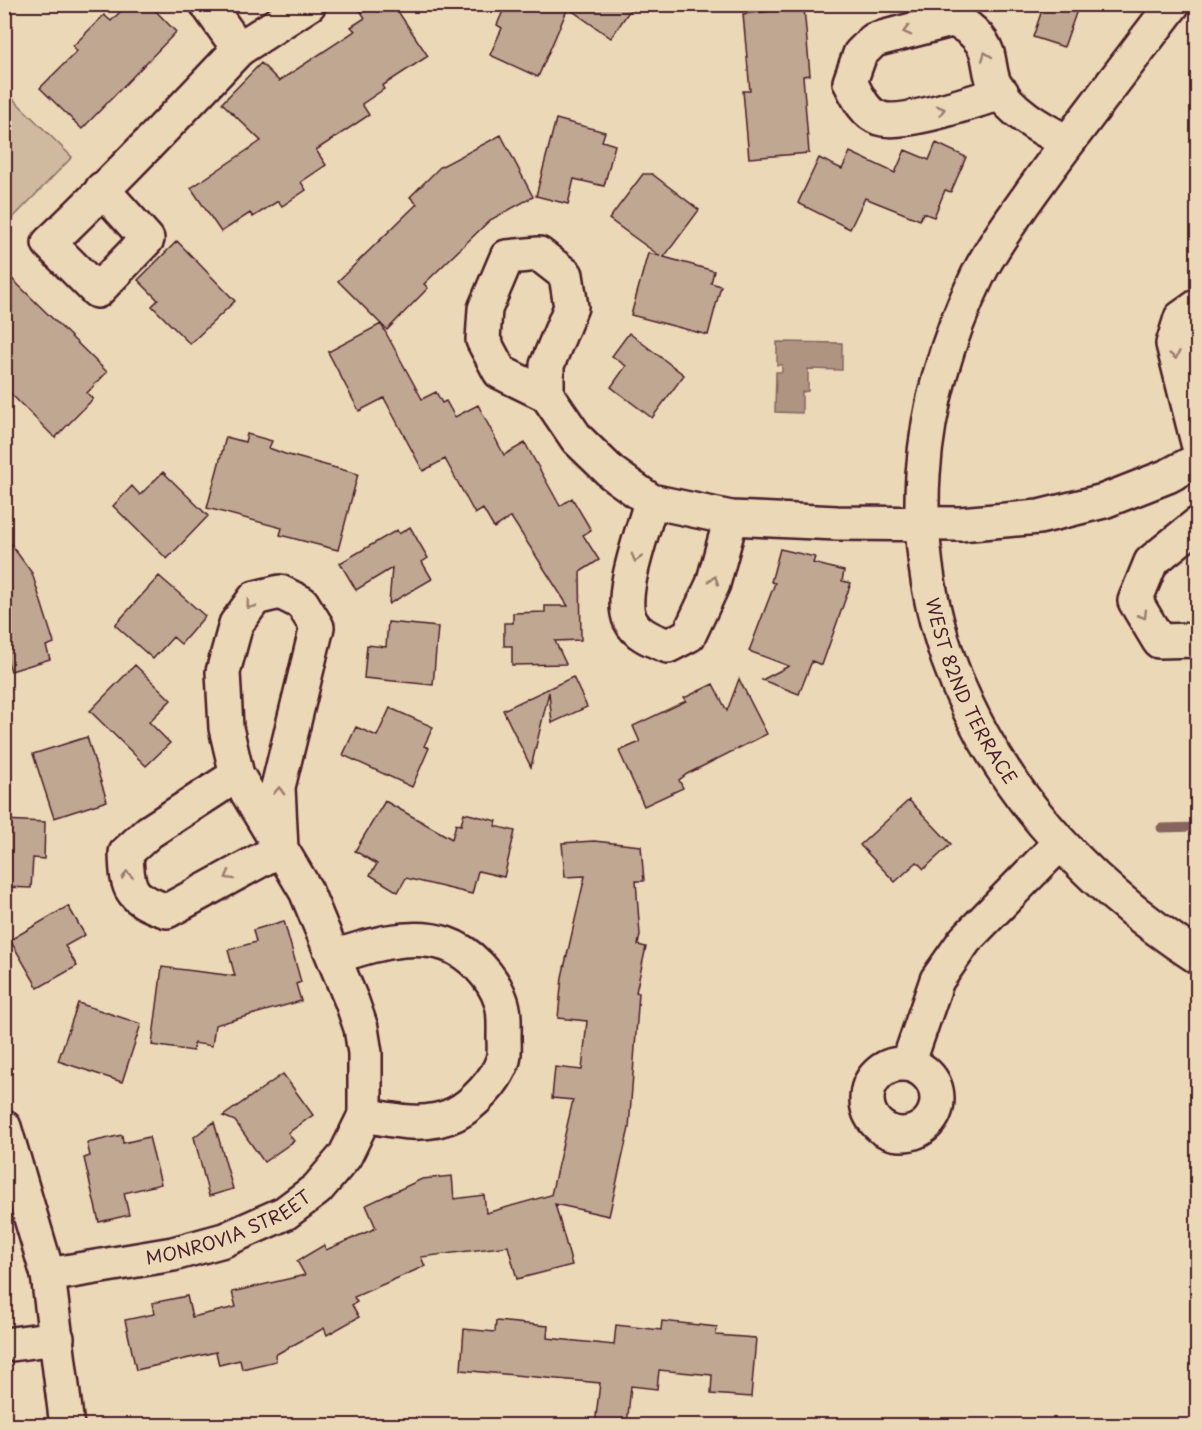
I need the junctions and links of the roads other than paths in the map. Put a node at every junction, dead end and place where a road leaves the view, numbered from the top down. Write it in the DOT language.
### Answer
graph roads {
  1 [pos="207,4"];
  2 [pos="309,4"];
  3 [pos="1173,4"];
  4 [pos="239,49"];
  5 [pos="1002,93"];
  6 [pos="1067,142"];
  7 [pos="102,189"];
  8 [pos="1197,306"];
  9 [pos="547,395"];
  10 [pos="1197,443"];
  11 [pos="1197,460"];
  12 [pos="651,501"];
  13 [pos="731,518"];
  14 [pos="923,523"];
  15 [pos="1197,524"];
  16 [pos="1197,640"];
  17 [pos="237,775"];
  18 [pos="1059,844"];
  19 [pos="281,849"];
  20 [pos="334,957"];
  21 [pos="1197,957"];
  22 [pos="908,1064"];
  23 [pos="365,1115"];
  24 [pos="6,1134"];
  25 [pos="48,1275"];
  26 [pos="57,1338"];
  27 [pos="4,1345"];
  28 [pos="67,1425"];
  1 -- 4 [label="street"];
  2 -- 4 [label="street"];
  3 -- 6 [label="street, WEST 82ND TERRACE"];
  4 -- 7 [label="street"];
  5 -- 6 [label="street"];
  6 -- 14 [label="street, WEST 82ND TERRACE"];
  8 -- 10 [label="street, one-way"];
  9 -- 12 [label="street"];
  11 -- 14 [label="street"];
  12 -- 13 [label="street"];
  12 -- 13 [label="street, one-way"];
  13 -- 14 [label="street"];
  14 -- 18 [label="street, WEST 82ND TERRACE"];
  15 -- 16 [label="street, one-way"];
  17 -- 19 [label="street, MONROVIA STREET"];
  19 -- 17 [label="street, one-way"];
  19 -- 17 [label="street, MONROVIA STREET, one-way"];
  18 -- 21 [label="street, WEST 82ND TERRACE"];
  18 -- 22 [label="street"];
  19 -- 20 [label="street, MONROVIA STREET"];
  20 -- 23 [label="street, MONROVIA STREET"];
  20 -- 23 [label="street"];
  23 -- 25 [label="street, MONROVIA STREET"];
  24 -- 25 [label="street"];
  25 -- 26 [label="street"];
  26 -- 27 [label="street"];
  26 -- 28 [label="street"];
}
